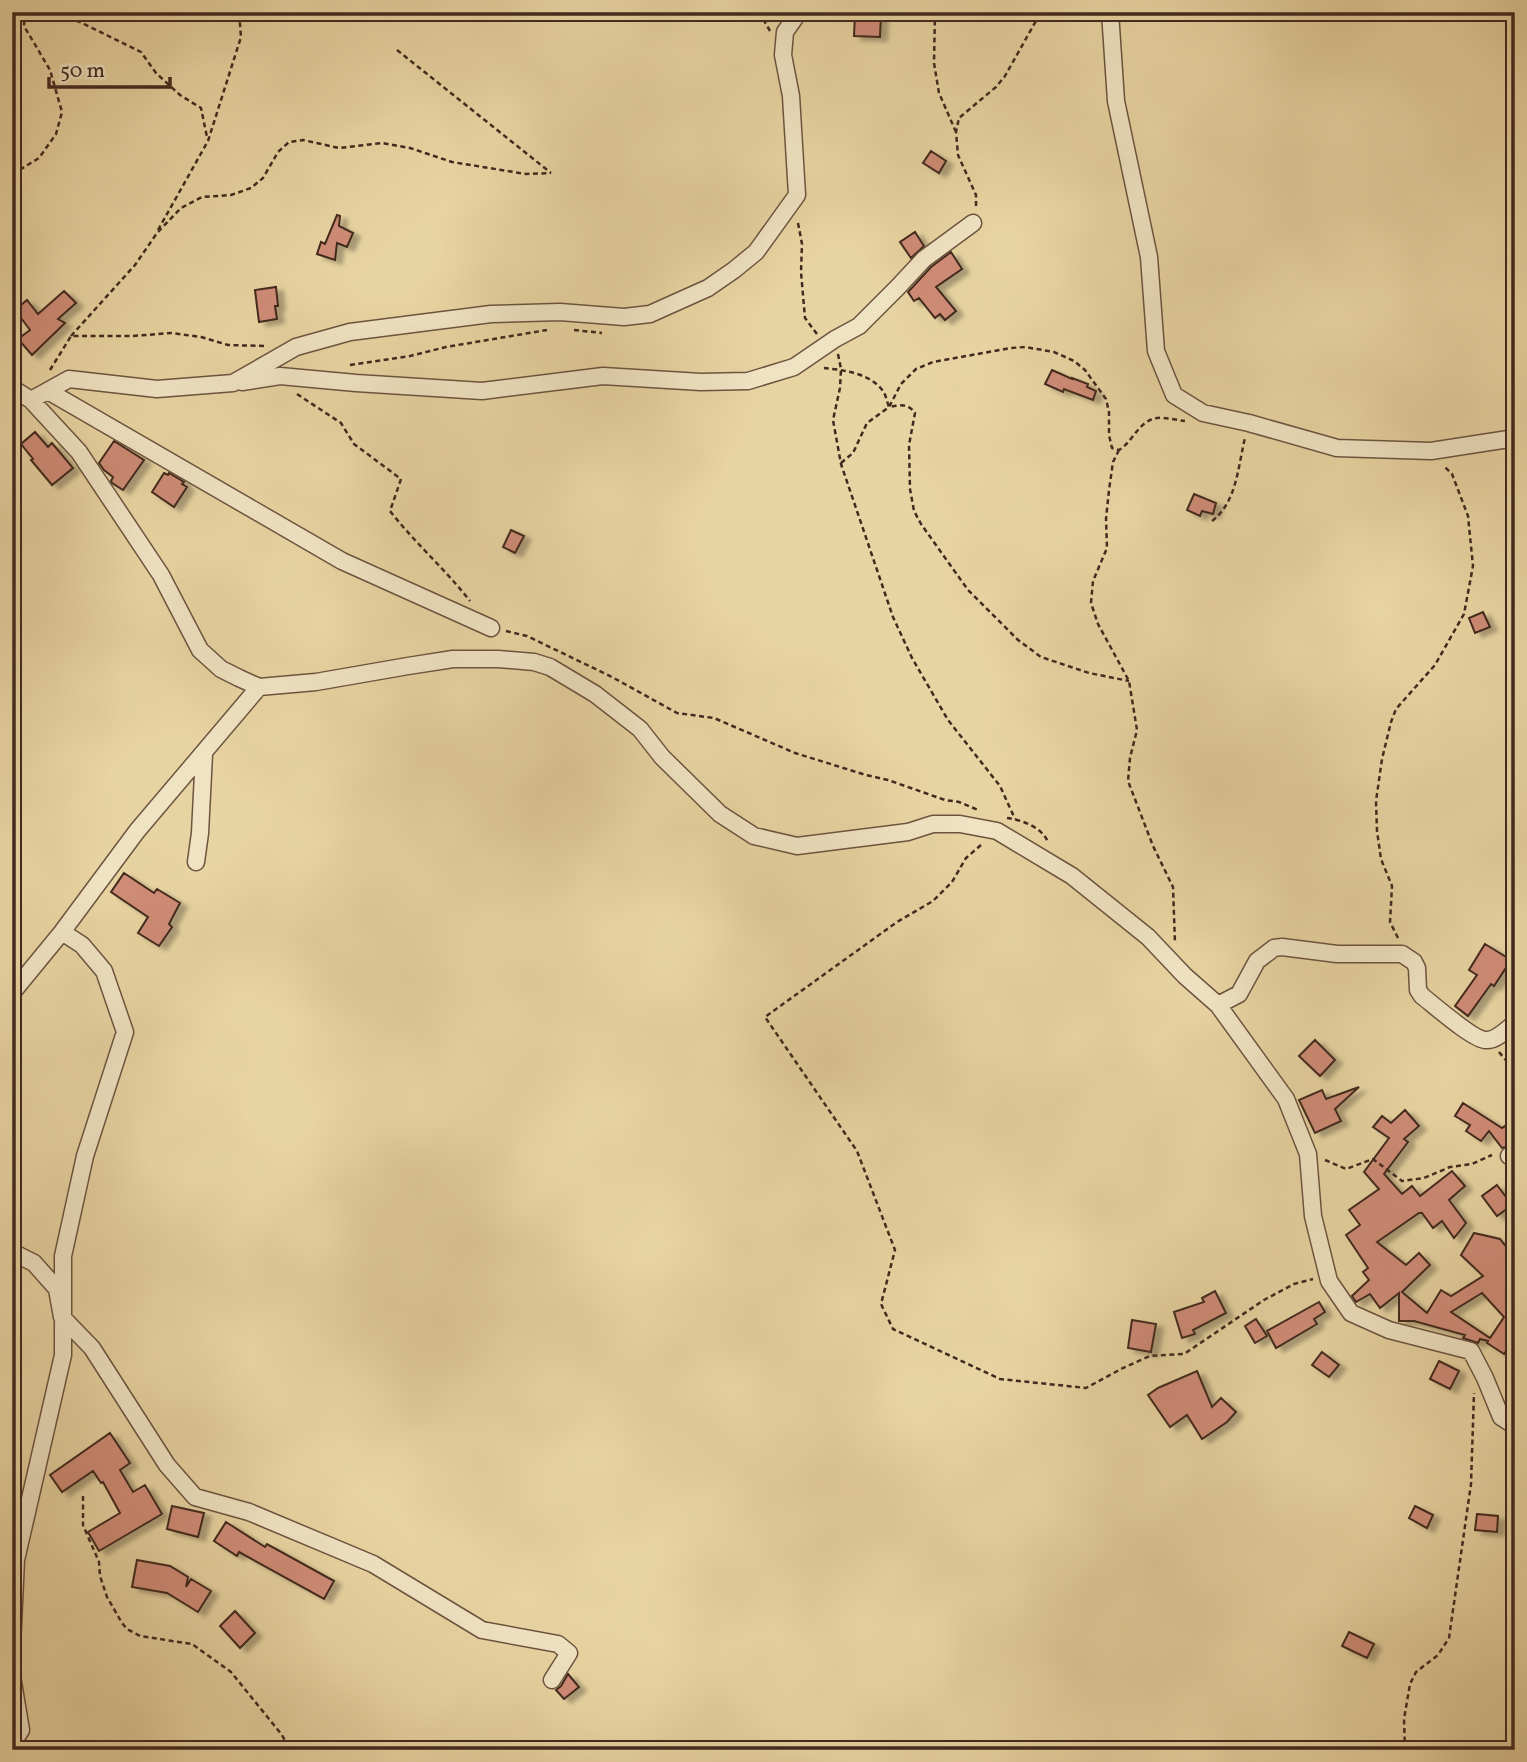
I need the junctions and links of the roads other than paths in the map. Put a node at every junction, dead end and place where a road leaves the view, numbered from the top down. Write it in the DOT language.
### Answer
graph roads {
  1 [pos="799,12"];
  2 [pos="1110,12"];
  3 [pos="973,223"];
  4 [pos="233,383"];
  5 [pos="12,388"];
  6 [pos="48,391"];
  7 [pos="31,400"];
  8 [pos="1515,438"];
  9 [pos="491,628"];
  10 [pos="259,687"];
  11 [pos="204,754"];
  12 [pos="196,862"];
  13 [pos="62,932"];
  14 [pos="12,993"];
  15 [pos="1218,1005"];
  16 [pos="1515,1023"];
  17 [pos="12,1252"];
  18 [pos="62,1317"];
  19 [pos="1515,1426"];
  20 [pos="12,1646"];
  21 [pos="12,1676"];
  22 [pos="552,1680"];
  23 [pos="17,1737"];
  24 [pos="21,1750"];
  1 -- 4 [label="street"];
  2 -- 8 [label="street"];
  3 -- 4 [label="street"];
  4 -- 6 [label="street"];
  5 -- 7 [label="street"];
  6 -- 7 [label="street"];
  6 -- 9 [label="street"];
  7 -- 10 [label="street"];
  10 -- 11 [label="street"];
  10 -- 15 [label="street"];
  11 -- 12 [label="street"];
  11 -- 13 [label="street"];
  13 -- 14 [label="street"];
  13 -- 18 [label="street"];
  15 -- 16 [label="street"];
  15 -- 19 [label="street"];
  17 -- 18 [label="street"];
  18 -- 20 [label="street"];
  18 -- 22 [label="street"];
  21 -- 23 [label="street"];
  23 -- 24 [label="street"];
}
